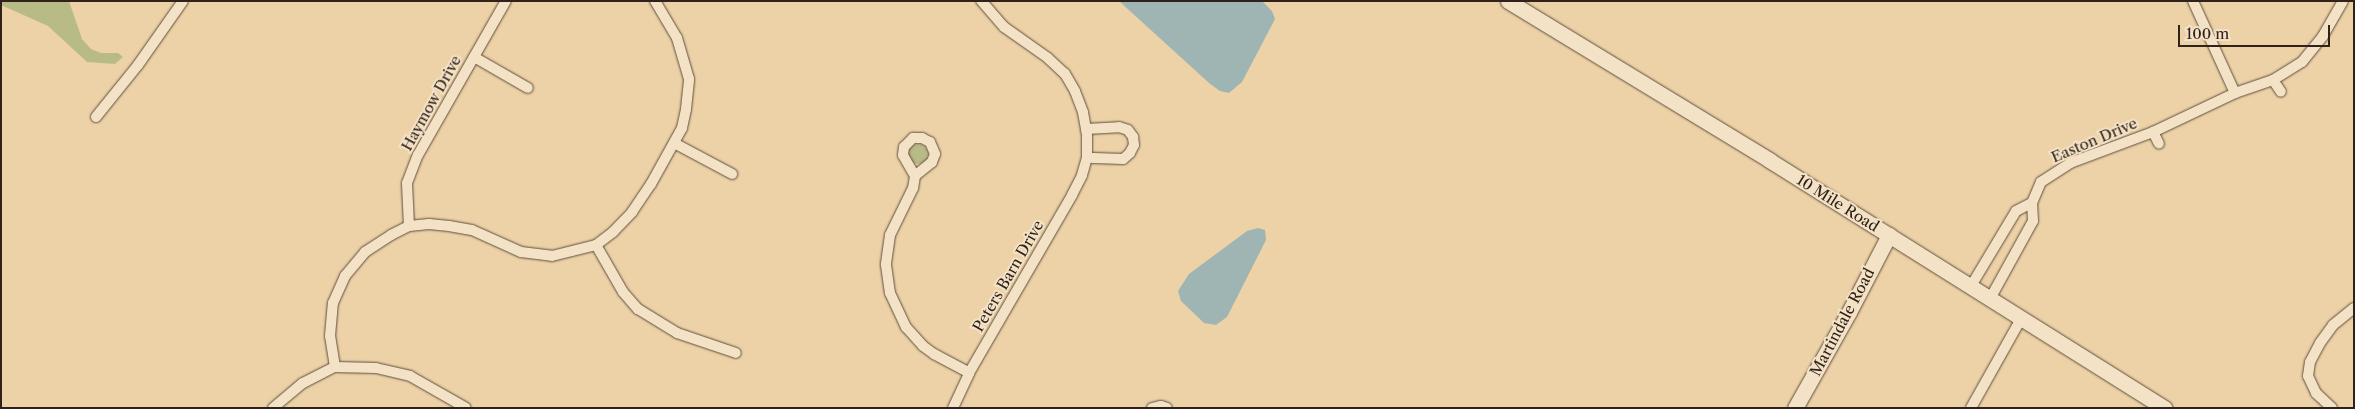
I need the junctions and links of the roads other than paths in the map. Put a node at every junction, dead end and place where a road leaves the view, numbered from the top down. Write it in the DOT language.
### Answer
graph roads {
  1 [pos="183,1"];
  2 [pos="506,1"];
  3 [pos="655,1"];
  4 [pos="981,1"];
  5 [pos="1508,1"];
  6 [pos="2193,1"];
  7 [pos="2343,1"];
  8 [pos="474,57"];
  9 [pos="2273,80"];
  10 [pos="528,88"];
  11 [pos="2281,92"];
  12 [pos="2236,93"];
  13 [pos="96,117"];
  14 [pos="1086,129"];
  15 [pos="2153,132"];
  16 [pos="674,143"];
  17 [pos="2159,144"];
  18 [pos="1087,158"];
  19 [pos="732,174"];
  20 [pos="915,176"];
  21 [pos="2032,203"];
  22 [pos="409,226"];
  23 [pos="1889,235"];
  24 [pos="596,245"];
  25 [pos="1971,286"];
  26 [pos="1991,298"];
  27 [pos="2354,308"];
  28 [pos="2022,317"];
  29 [pos="736,353"];
  30 [pos="334,367"];
  31 [pos="969,373"];
  32 [pos="2149,403"];
  33 [pos="274,406"];
  34 [pos="466,408"];
  35 [pos="953,408"];
  36 [pos="1152,408"];
  37 [pos="1168,408"];
  38 [pos="1795,408"];
  39 [pos="1971,408"];
  40 [pos="2165,408"];
  41 [pos="2332,408"];
  1 -- 13 [label="street"];
  2 -- 8 [label="street, Haymow Drive"];
  3 -- 16 [label="street"];
  4 -- 14 [label="street, Peters Barn Drive"];
  5 -- 23 [label="main road, 10 Mile Road"];
  6 -- 12 [label="street"];
  7 -- 9 [label="street, Easton Drive"];
  8 -- 10 [label="street"];
  8 -- 22 [label="street, Haymow Drive"];
  9 -- 11 [label="street"];
  9 -- 12 [label="street, Easton Drive"];
  12 -- 15 [label="street, Easton Drive"];
  14 -- 18 [label="street, Peters Barn Drive"];
  14 -- 18 [label="street"];
  15 -- 17 [label="street, Easton Drive"];
  15 -- 21 [label="street, Easton Drive"];
  16 -- 19 [label="street"];
  16 -- 24 [label="street"];
  18 -- 31 [label="street, Peters Barn Drive"];
  20 -- 31 [label="street"];
  21 -- 25 [label="street, Easton Drive"];
  21 -- 26 [label="street, Easton Drive"];
  22 -- 24 [label="street"];
  22 -- 30 [label="street"];
  23 -- 25 [label="main road, 10 Mile Road"];
  23 -- 38 [label="main road, Martindale Road"];
  24 -- 29 [label="street"];
  25 -- 26 [label="main road, 10 Mile Road"];
  26 -- 28 [label="main road, 10 Mile Road"];
  27 -- 41 [label="street"];
  28 -- 32 [label="main road, 10 Mile Road"];
  28 -- 39 [label="street"];
  30 -- 33 [label="street"];
  30 -- 34 [label="street"];
  31 -- 35 [label="street, Peters Barn Drive"];
  32 -- 40 [label="main road, 10 Mile Road"];
  36 -- 37 [label="street"];
}
